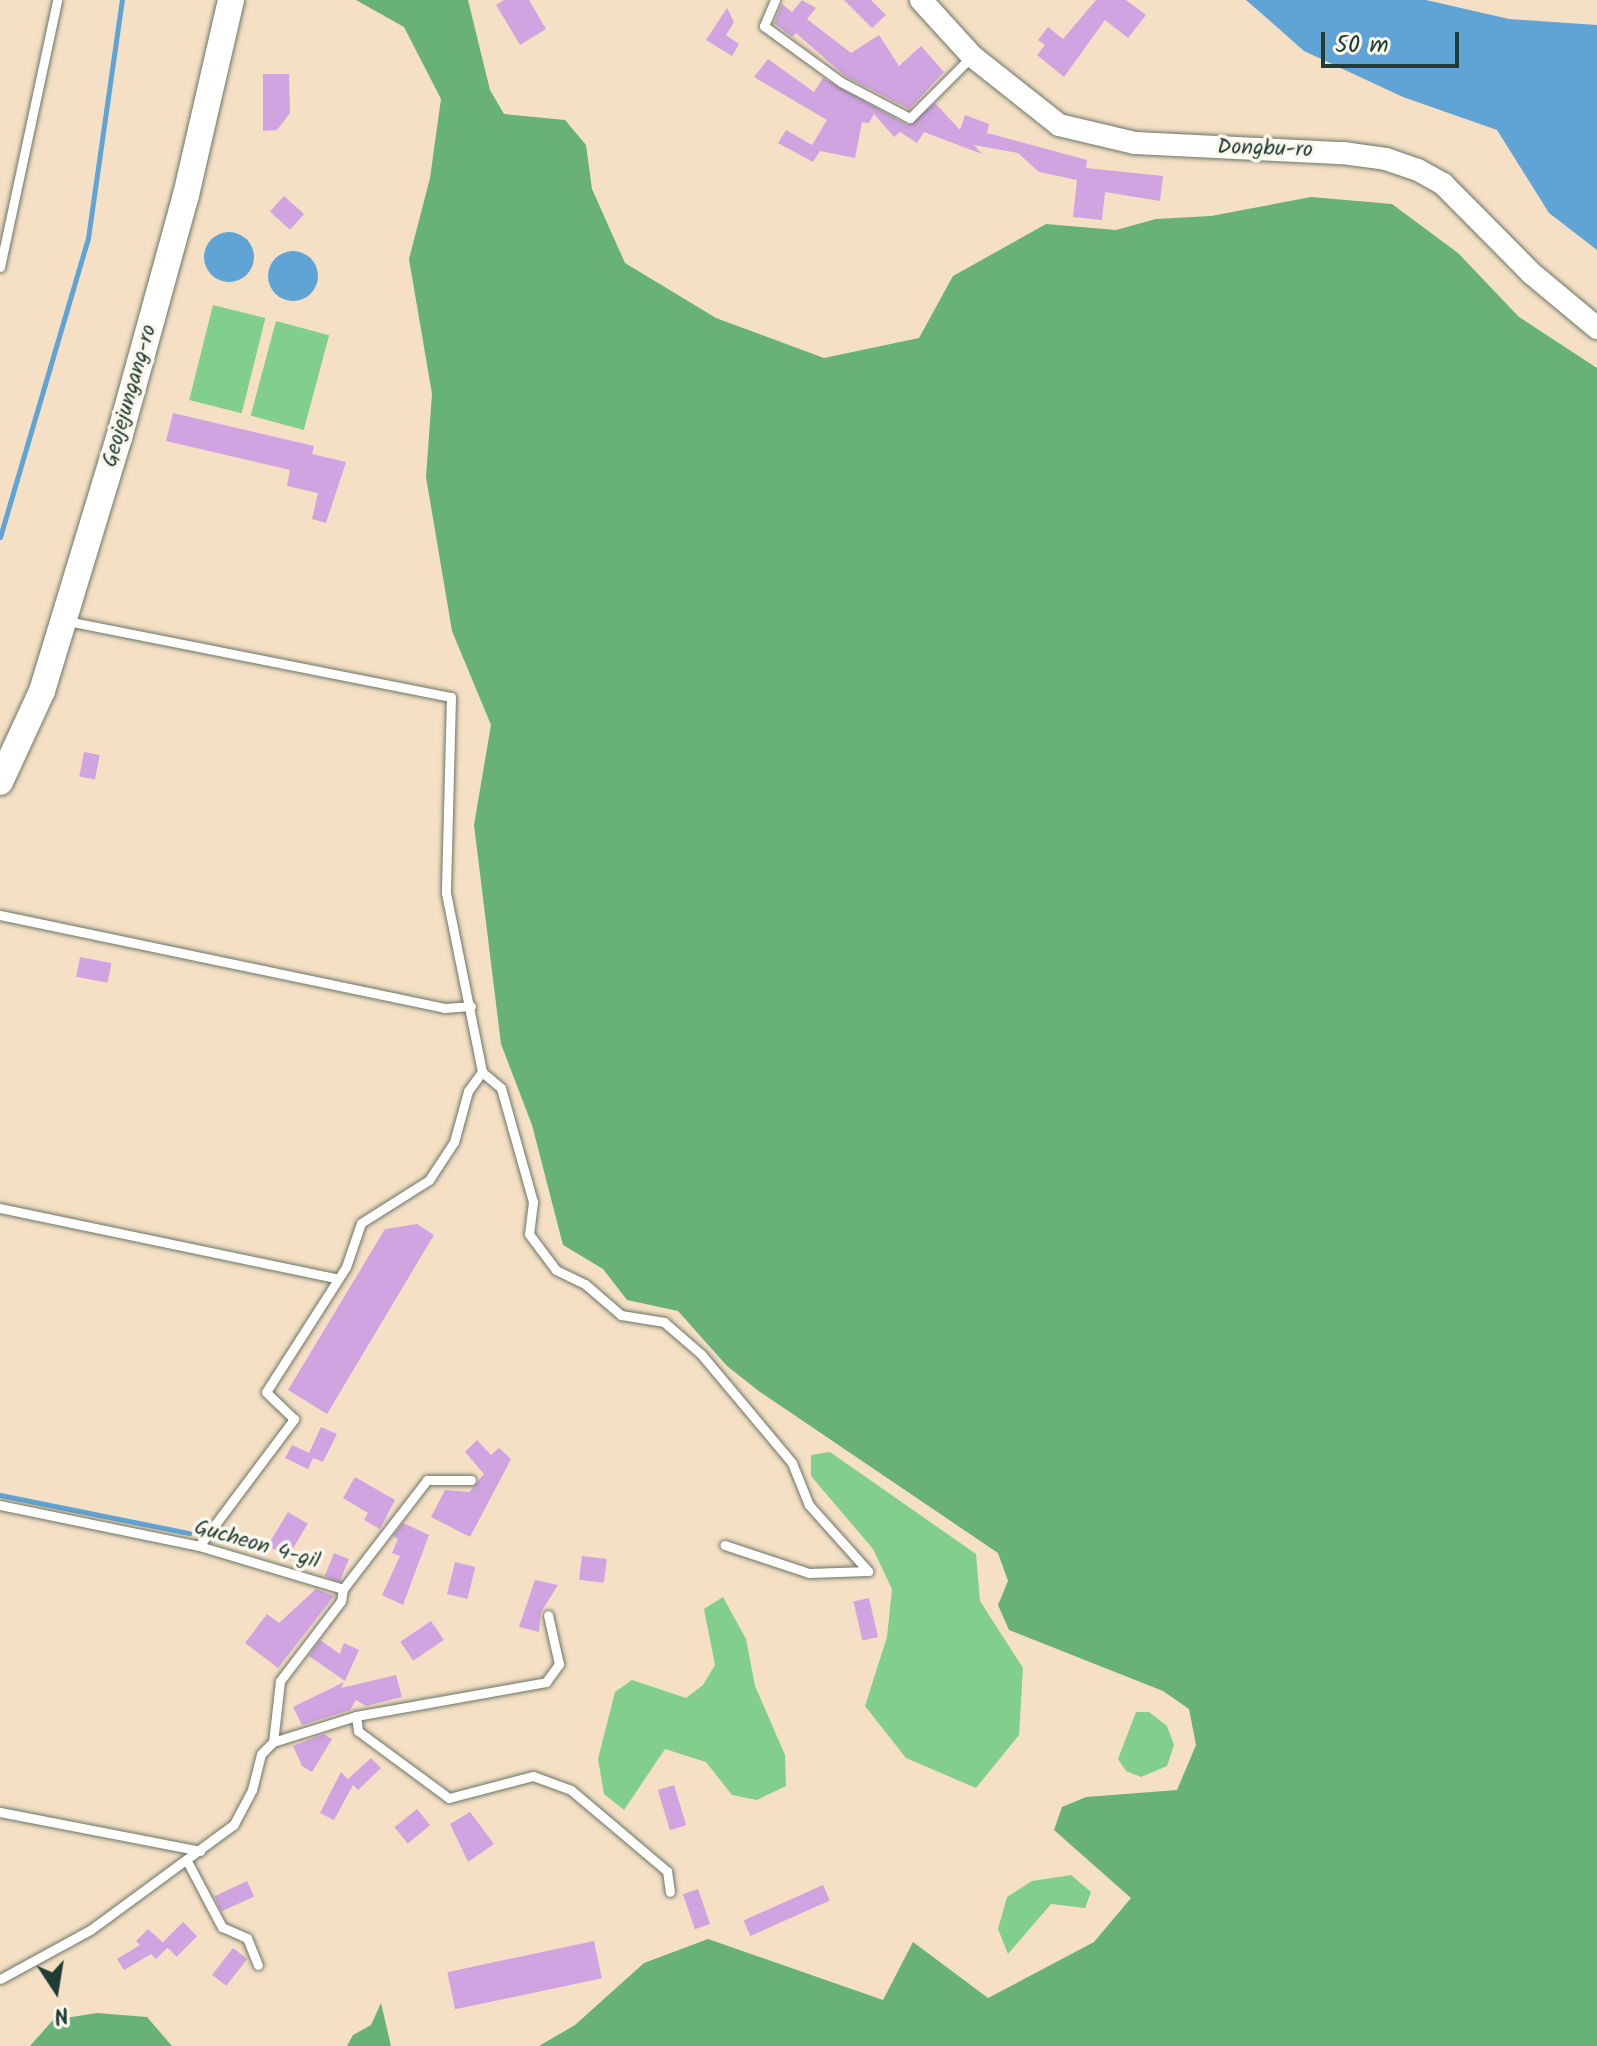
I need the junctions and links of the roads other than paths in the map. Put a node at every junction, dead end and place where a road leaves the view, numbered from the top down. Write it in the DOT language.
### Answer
graph roads {
  1 [pos="57,0"];
  2 [pos="231,0"];
  3 [pos="775,0"];
  4 [pos="921,0"];
  5 [pos="972,56"];
  6 [pos="0,267"];
  7 [pos="1597,328"];
  8 [pos="64,621"];
  9 [pos="0,782"];
  10 [pos="0,915"];
  11 [pos="471,1006"];
  12 [pos="482,1072"];
  13 [pos="0,1208"];
  14 [pos="335,1278"];
  15 [pos="471,1480"];
  16 [pos="0,1505"];
  17 [pos="725,1545"];
  18 [pos="199,1546"];
  19 [pos="343,1589"];
  20 [pos="548,1615"];
  21 [pos="356,1716"];
  22 [pos="273,1742"];
  23 [pos="0,1812"];
  24 [pos="200,1851"];
  25 [pos="187,1861"];
  26 [pos="670,1892"];
  27 [pos="258,1965"];
  28 [pos="0,1979"];
  1 -- 6 [label="lane"];
  2 -- 8 [label="main road, Geojejungang-ro"];
  3 -- 5 [label="lane"];
  4 -- 5 [label="street, Dongbu-ro"];
  5 -- 7 [label="street, Dongbu-ro"];
  8 -- 9 [label="main road, Geojejungang-ro"];
  8 -- 11 [label="lane"];
  10 -- 11 [label="lane"];
  11 -- 12 [label="lane"];
  12 -- 14 [label="lane"];
  12 -- 17 [label="lane"];
  13 -- 14 [label="lane"];
  14 -- 18 [label="lane"];
  15 -- 19 [label="lane"];
  16 -- 18 [label="lane, Gucheon 4-gil"];
  18 -- 19 [label="lane, Gucheon 4-gil"];
  19 -- 22 [label="lane, Gucheon 4-gil"];
  20 -- 21 [label="lane"];
  21 -- 22 [label="lane"];
  21 -- 26 [label="lane"];
  22 -- 24 [label="lane, Gucheon 4-gil"];
  23 -- 24 [label="lane"];
  24 -- 25 [label="lane, Gucheon 4-gil"];
  25 -- 27 [label="lane"];
  25 -- 28 [label="lane, Gucheon 4-gil"];
}
